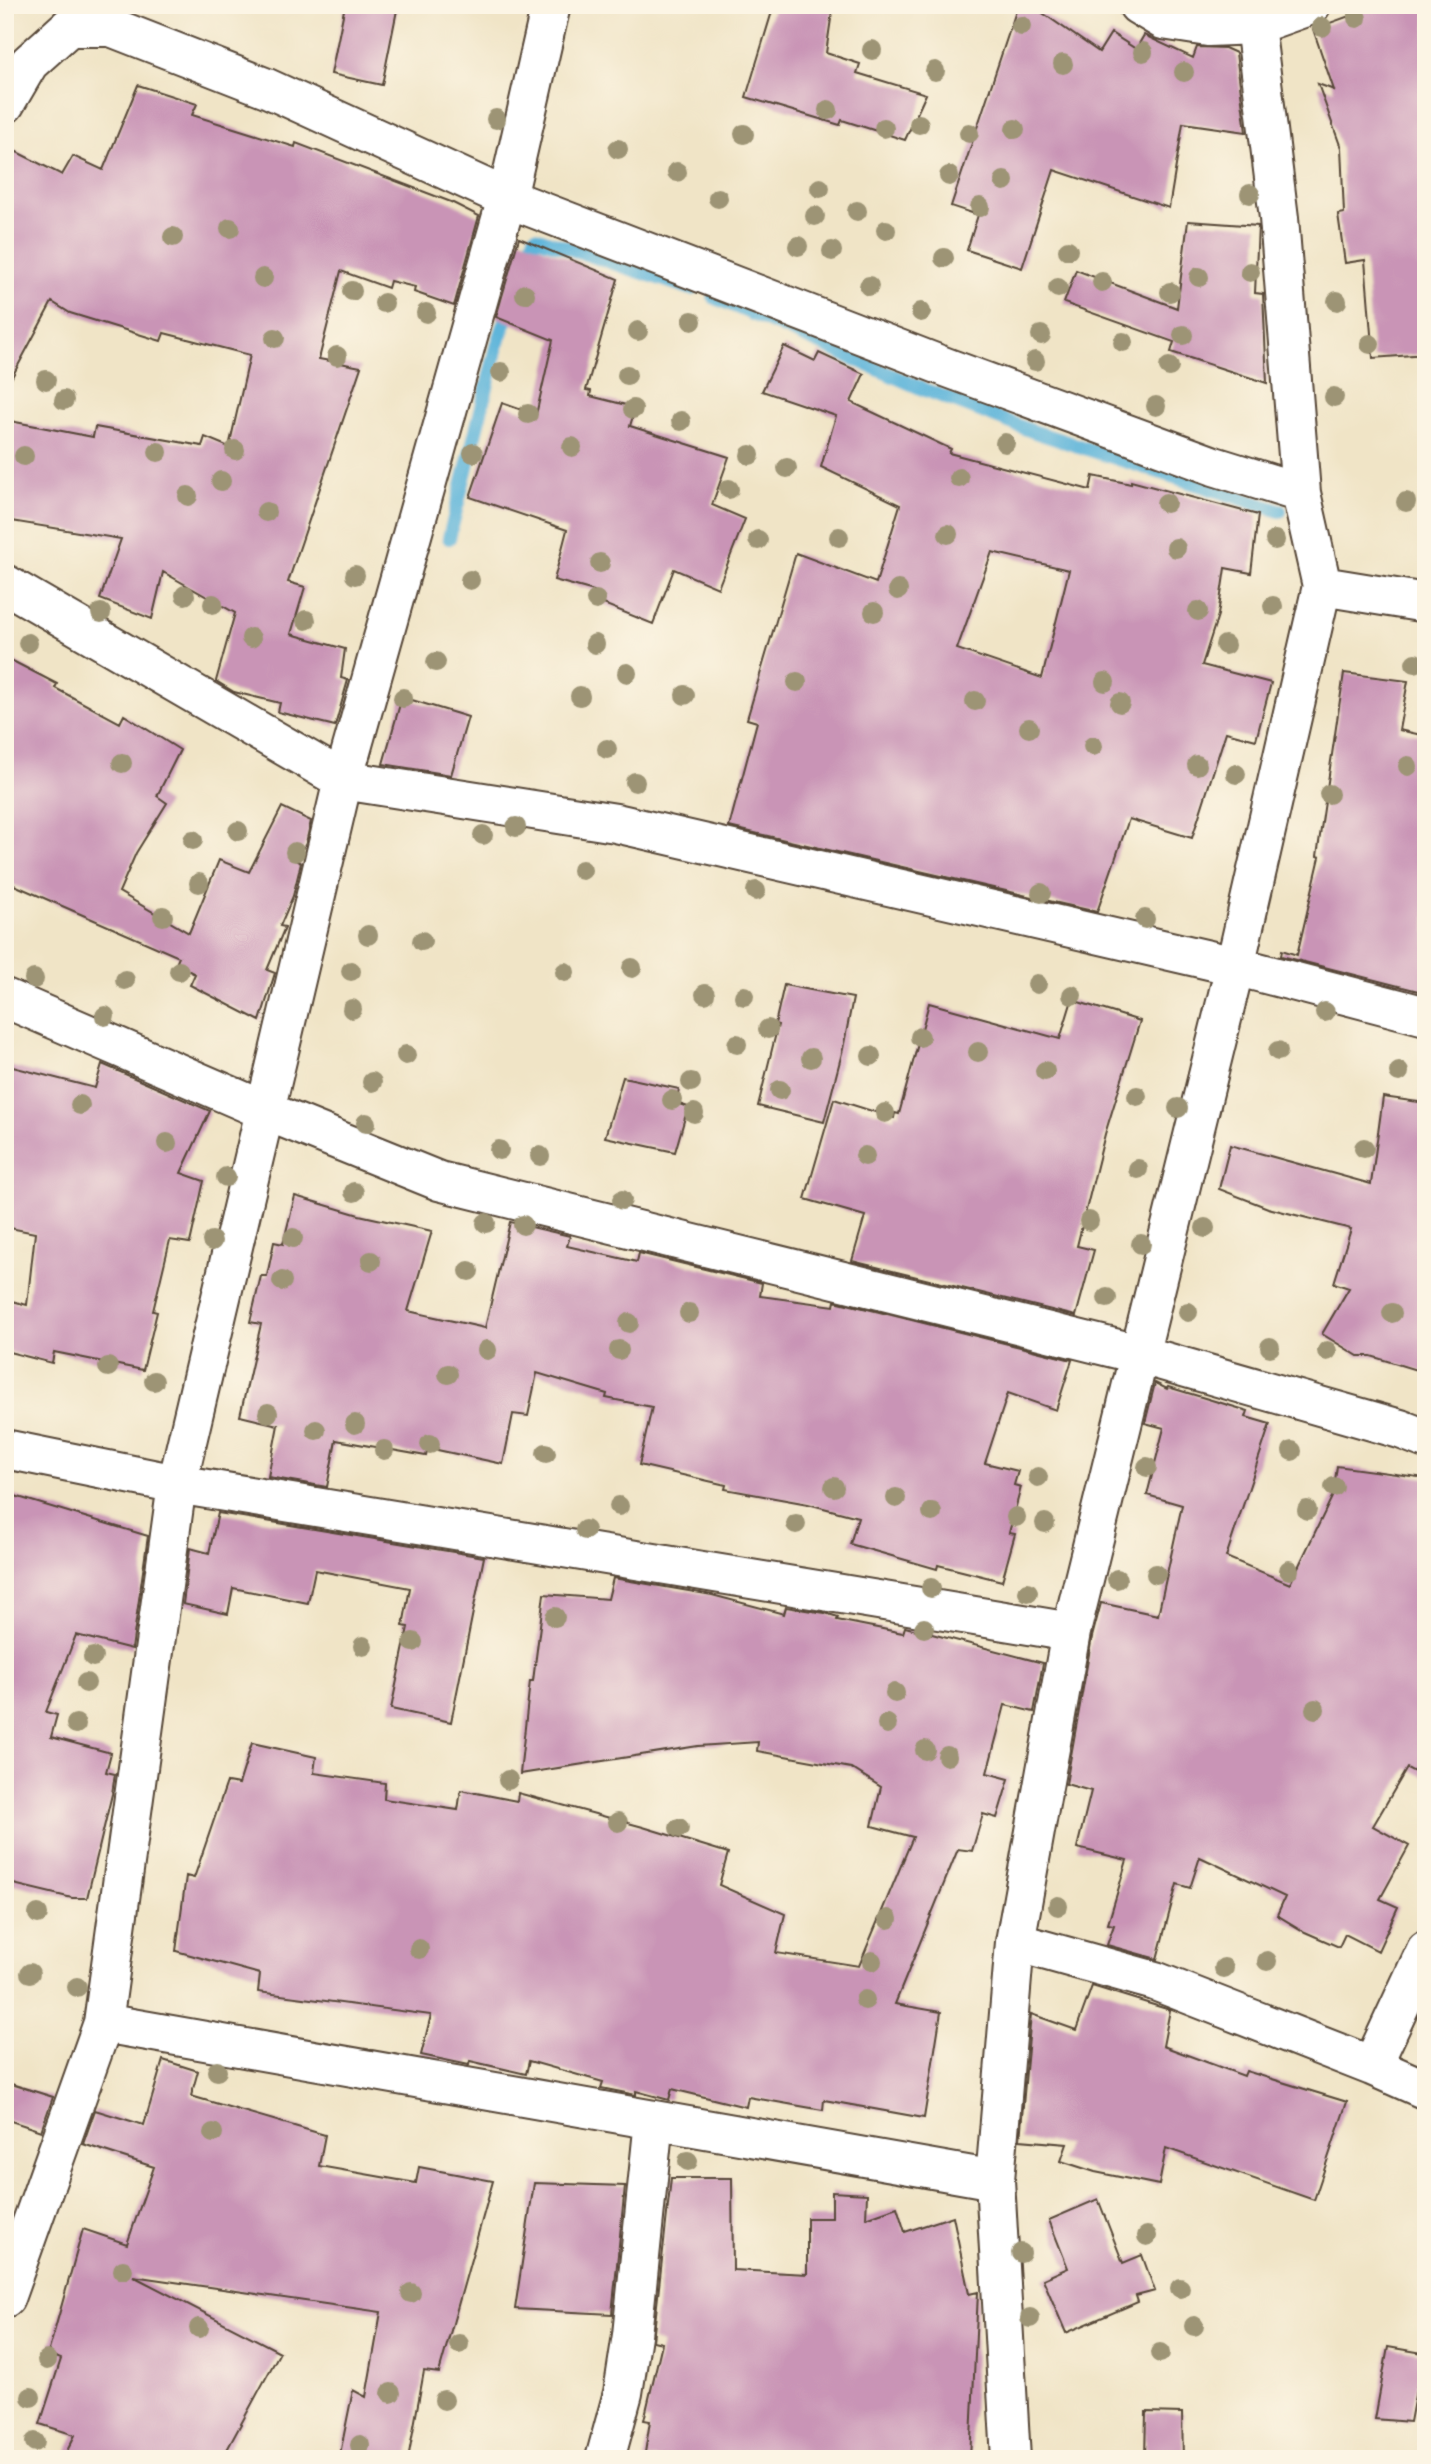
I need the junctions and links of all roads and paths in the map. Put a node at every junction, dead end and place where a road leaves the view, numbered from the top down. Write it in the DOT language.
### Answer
graph roads {
  1 [pos="551,5"];
  2 [pos="1138,5"];
  3 [pos="1311,5"];
  4 [pos="1251,15"];
  5 [pos="17,56"];
  6 [pos="5,104"];
  7 [pos="507,198"];
  8 [pos="1301,493"];
  9 [pos="5,584"];
  10 [pos="1322,586"];
  11 [pos="1426,603"];
  12 [pos="343,780"];
  13 [pos="1236,966"];
  14 [pos="5,999"];
  15 [pos="1426,1016"];
  16 [pos="266,1111"];
  17 [pos="1138,1354"];
  18 [pos="1426,1439"];
  19 [pos="5,1449"];
  20 [pos="177,1484"];
  21 [pos="1071,1632"];
  22 [pos="1016,1942"];
  23 [pos="1426,1950"];
  24 [pos="103,2023"];
  25 [pos="1372,2066"];
  26 [pos="1426,2090"];
  27 [pos="653,2120"];
  28 [pos="995,2180"];
  29 [pos="8,2285"];
  30 [pos="605,2459"];
  31 [pos="1011,2459"];
  1 -- 7 [label="street"];
  2 -- 4 [label="street"];
  3 -- 4 [label="street"];
  4 -- 8 [label="street"];
  5 -- 6 [label="street"];
  5 -- 7 [label="street"];
  7 -- 8 [label="street"];
  7 -- 12 [label="street"];
  8 -- 10 [label="street"];
  9 -- 12 [label="street"];
  10 -- 11 [label="street"];
  10 -- 13 [label="street"];
  12 -- 13 [label="street"];
  12 -- 16 [label="street"];
  13 -- 15 [label="street"];
  13 -- 17 [label="street"];
  14 -- 16 [label="street"];
  16 -- 17 [label="street"];
  16 -- 20 [label="street"];
  17 -- 18 [label="street"];
  17 -- 21 [label="street"];
  19 -- 20 [label="street"];
  20 -- 21 [label="street"];
  20 -- 24 [label="street"];
  21 -- 22 [label="street"];
  22 -- 25 [label="street"];
  22 -- 28 [label="street"];
  23 -- 25 [label="street"];
  24 -- 27 [label="street"];
  24 -- 29 [label="street"];
  25 -- 26 [label="street"];
  27 -- 28 [label="street"];
  27 -- 30 [label="street"];
  28 -- 31 [label="street"];
}
